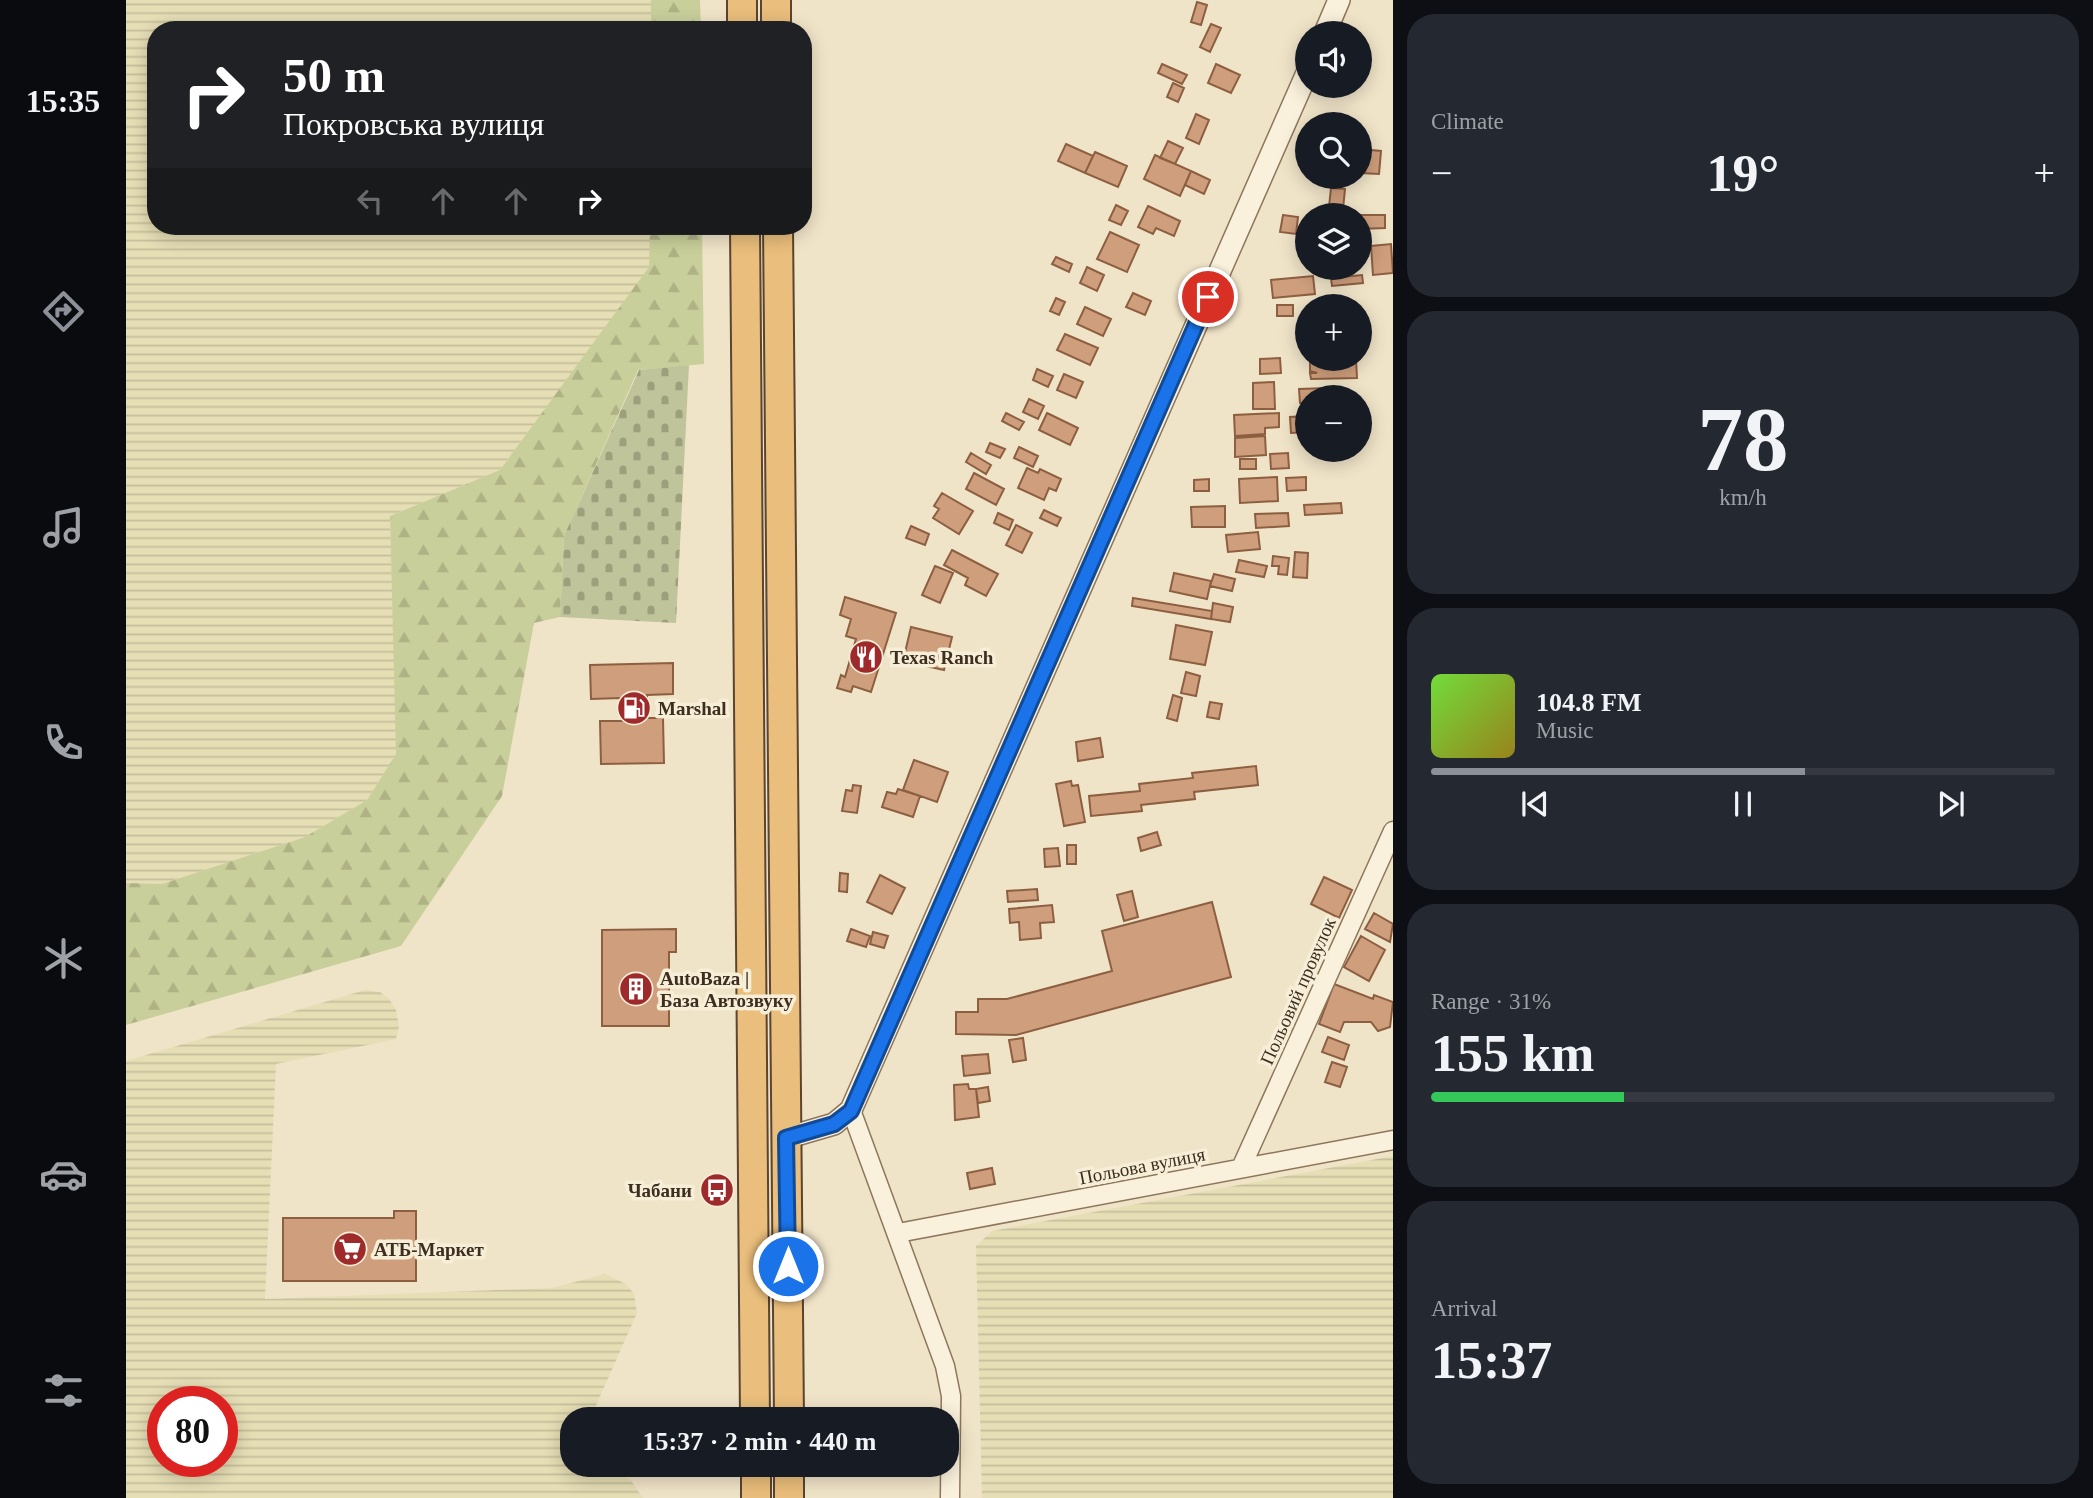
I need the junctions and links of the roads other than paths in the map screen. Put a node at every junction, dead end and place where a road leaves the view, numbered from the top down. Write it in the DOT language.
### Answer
graph roads {
  1 [pos="742,0"];
  2 [pos="776,0"];
  3 [pos="1339,0"];
  4 [pos="742,21"];
  5 [pos="776,21"];
  6 [pos="1330,21"];
  7 [pos="1296,98"];
  8 [pos="745,235"];
  9 [pos="778,235"];
  10 [pos="1393,831"];
  11 [pos="851,1111"];
  12 [pos="786,1138"];
  13 [pos="1393,1140"];
  14 [pos="1241,1168"];
  15 [pos="898,1233"];
  16 [pos="755,1407"];
  17 [pos="789,1407"];
  18 [pos="756,1477"];
  19 [pos="789,1477"];
  20 [pos="756,1498"];
  21 [pos="789,1498"];
  22 [pos="950,1498"];
  1 -- 4 [label="highway"];
  2 -- 5 [label="highway"];
  3 -- 6 [label="street"];
  7 -- 11 [label="street"];
  8 -- 16 [label="highway"];
  9 -- 12 [label="highway"];
  10 -- 14 [label="street, Польовий провулок"];
  11 -- 12 [label="street"];
  11 -- 15 [label="street"];
  12 -- 17 [label="highway"];
  13 -- 14 [label="street, Польова вулиця"];
  14 -- 15 [label="street, Польова вулиця"];
  15 -- 22 [label="street"];
  18 -- 20 [label="highway"];
  19 -- 21 [label="highway"];
}
